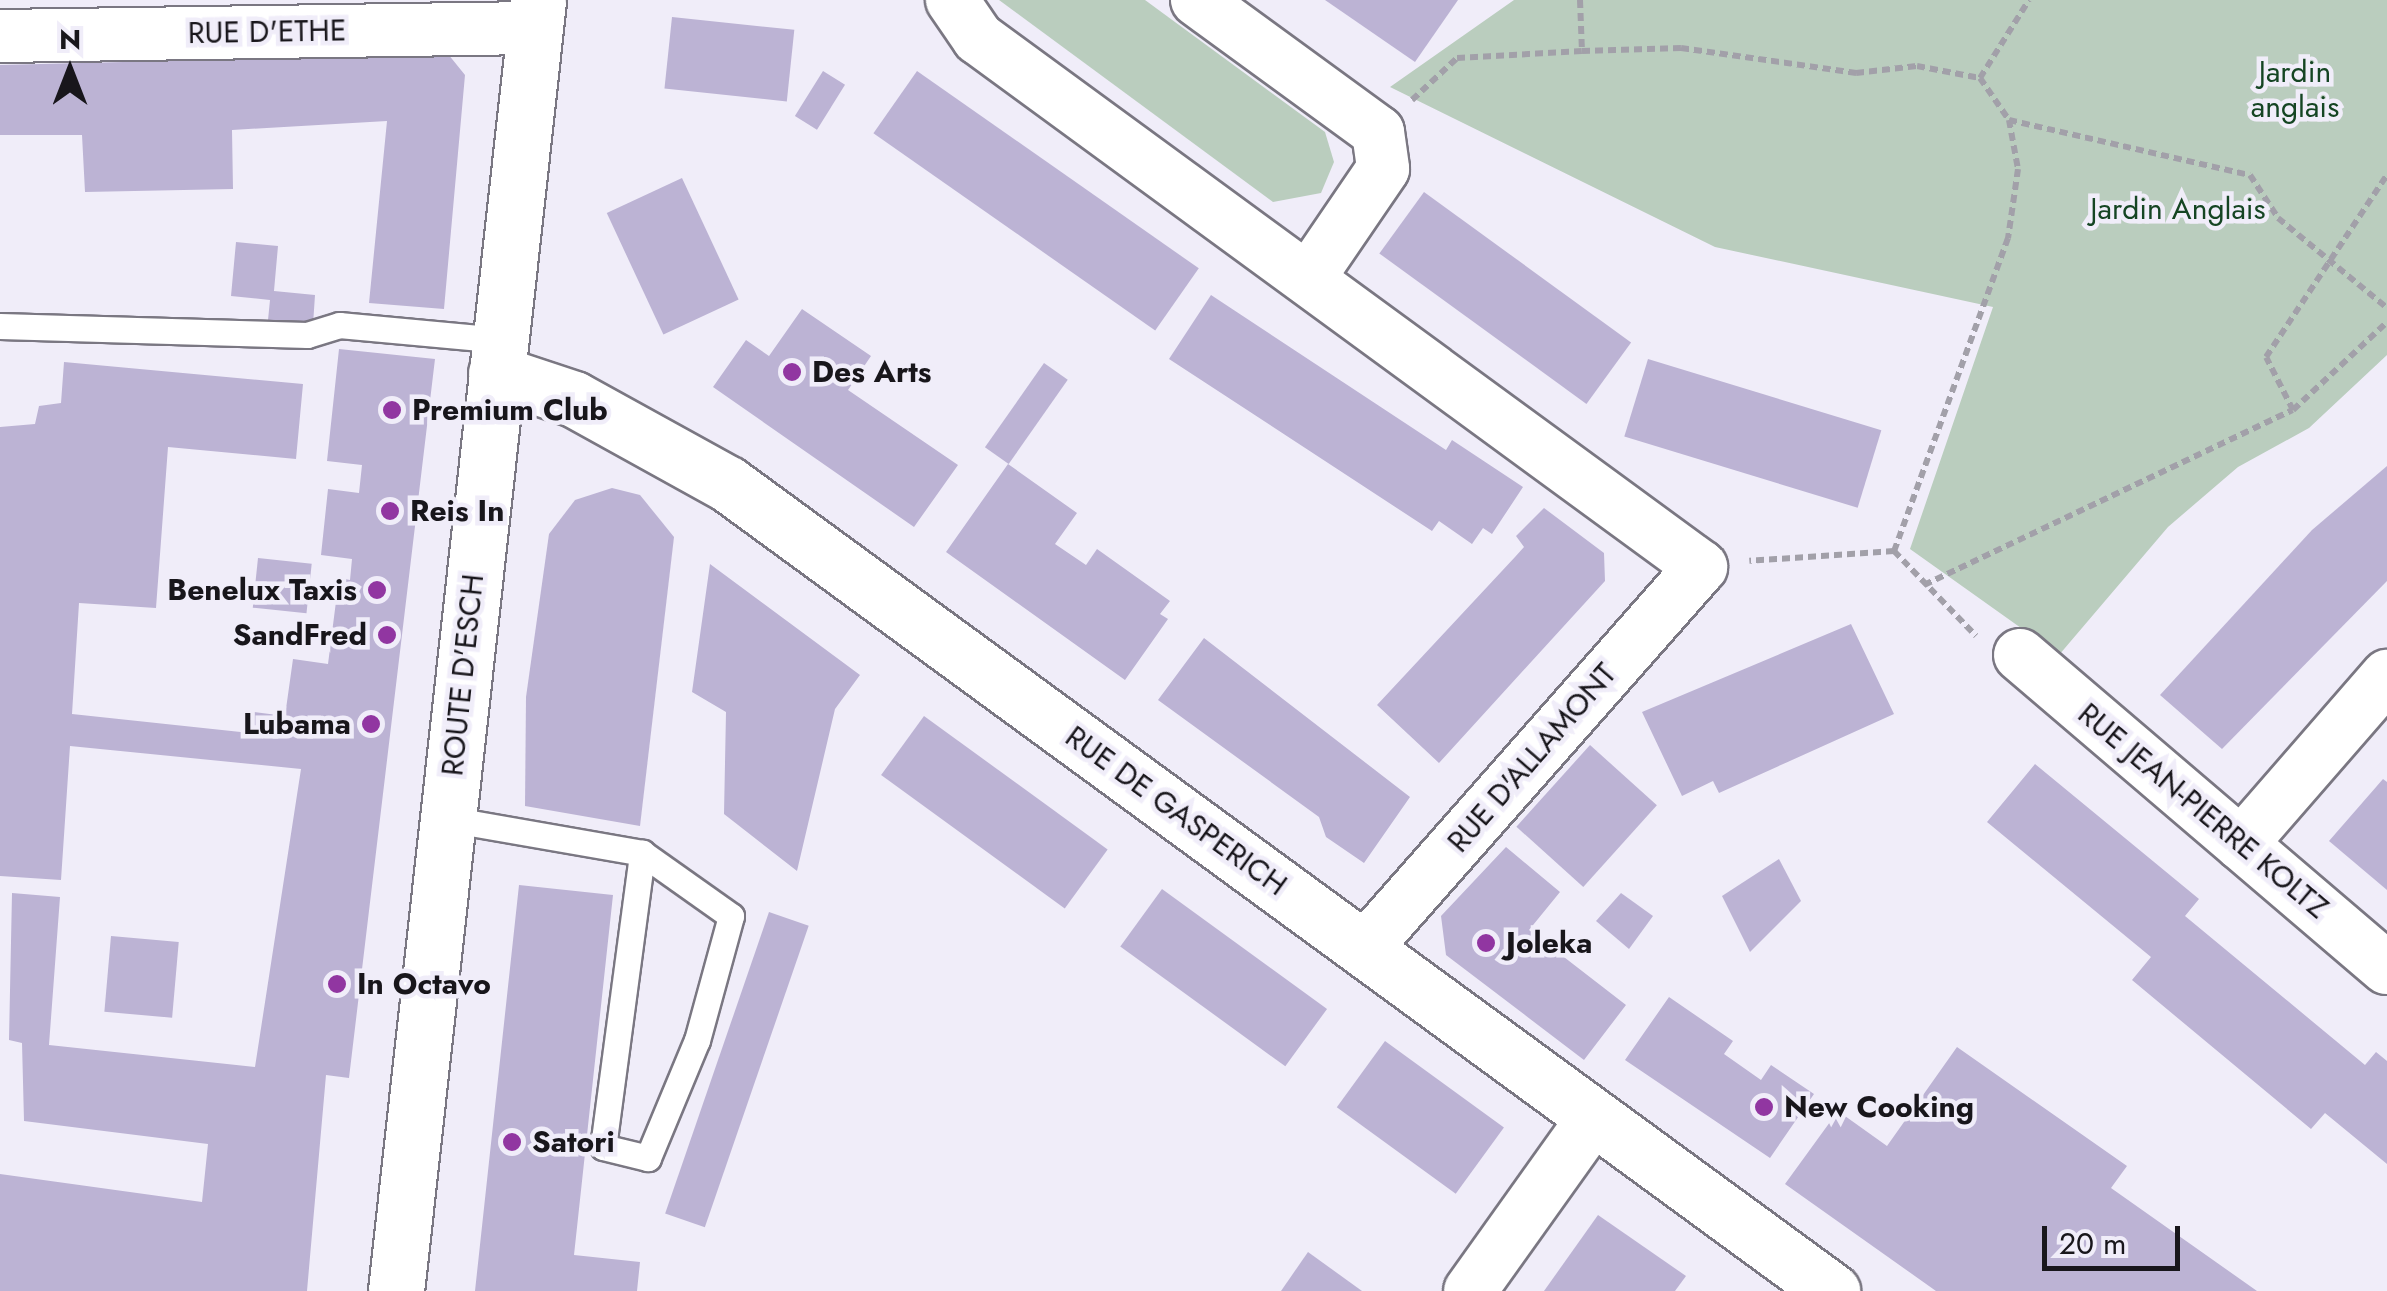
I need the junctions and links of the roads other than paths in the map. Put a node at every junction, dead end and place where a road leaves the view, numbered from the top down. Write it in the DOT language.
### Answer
graph roads {
  1 [pos="952,0"];
  2 [pos="1197,0"];
  3 [pos="536,14"];
  4 [pos="0,36"];
  5 [pos="1308,280"];
  6 [pos="0,326"];
  7 [pos="498,357"];
  8 [pos="2020,654"];
  9 [pos="2387,676"];
  10 [pos="448,818"];
  11 [pos="2241,844"];
  12 [pos="642,853"];
  13 [pos="1364,949"];
  14 [pos="2387,968"];
  15 [pos="1594,1118"];
  16 [pos="396,1291"];
  17 [pos="1470,1291"];
  18 [pos="1832,1291"];
  1 -- 5 [label="street"];
  2 -- 5 [label="street"];
  3 -- 4 [label="street, RUE D'ETHE"];
  3 -- 7 [label="street, ROUTE D'ESCH"];
  5 -- 13 [label="street, RUE D'ALLAMONT"];
  6 -- 7 [label="lane"];
  7 -- 10 [label="street, ROUTE D'ESCH"];
  7 -- 13 [label="street, RUE DE GASPERICH"];
  8 -- 11 [label="street, RUE JEAN-PIERRE KOLTZ"];
  9 -- 11 [label="street"];
  10 -- 12 [label="lane"];
  10 -- 16 [label="street, ROUTE D'ESCH"];
  11 -- 14 [label="street, RUE JEAN-PIERRE KOLTZ"];
  12 -- 12 [label="lane"];
  13 -- 15 [label="street, RUE DE GASPERICH"];
  15 -- 17 [label="street"];
  15 -- 18 [label="street, RUE DE GASPERICH"];
}
